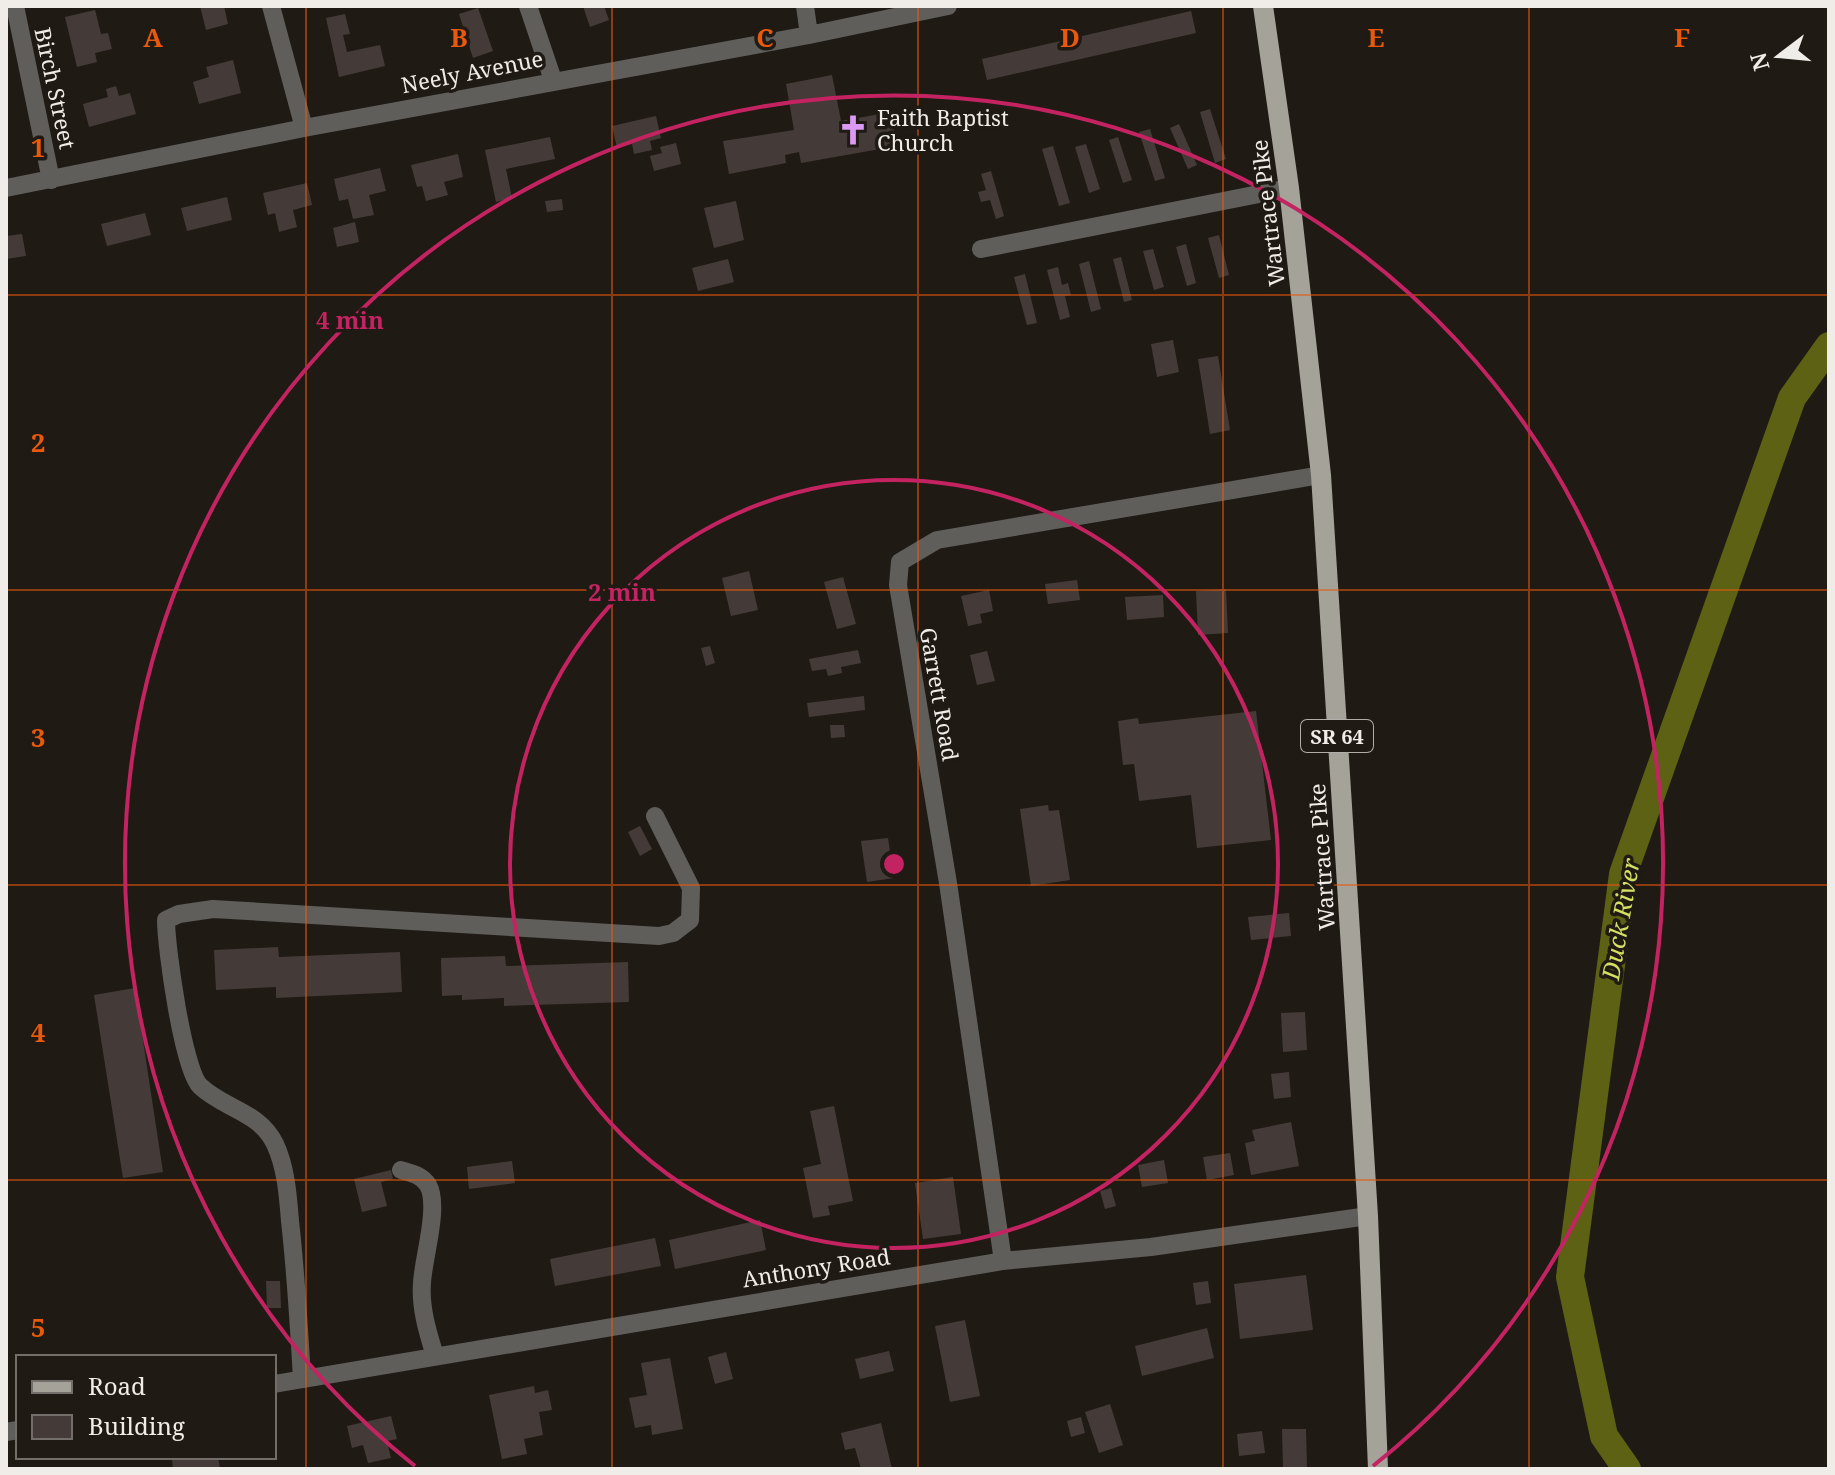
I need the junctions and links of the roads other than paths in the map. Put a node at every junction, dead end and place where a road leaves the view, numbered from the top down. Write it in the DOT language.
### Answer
graph roads {
  1 [pos="15,6"];
  2 [pos="271,6"];
  3 [pos="528,6"];
  4 [pos="805,6"];
  5 [pos="948,6"];
  6 [pos="1263,6"];
  7 [pos="809,35"];
  8 [pos="553,80"];
  9 [pos="304,128"];
  10 [pos="51,180"];
  11 [pos="6,188"];
  12 [pos="1289,188"];
  13 [pos="981,249"];
  14 [pos="1321,475"];
  15 [pos="655,816"];
  16 [pos="401,1170"];
  17 [pos="1368,1216"];
  18 [pos="1003,1261"];
  19 [pos="435,1356"];
  20 [pos="302,1379"];
  21 [pos="276,1384"];
  22 [pos="1378,1469"];
  1 -- 10 [label="street, Birch Street"];
  2 -- 9 [label="street"];
  3 -- 8 [label="street"];
  4 -- 7 [label="street"];
  5 -- 7 [label="street, Neely Avenue"];
  6 -- 12 [label="main road, Wartrace Pike / SR 64"];
  7 -- 8 [label="street, Neely Avenue"];
  8 -- 9 [label="street, Neely Avenue"];
  9 -- 10 [label="street, Neely Avenue"];
  10 -- 11 [label="street, Neely Avenue"];
  12 -- 13 [label="street"];
  12 -- 14 [label="main road, Wartrace Pike / SR 64"];
  14 -- 17 [label="main road, Wartrace Pike / SR 64"];
  14 -- 18 [label="street, Garrett Road"];
  15 -- 20 [label="street"];
  16 -- 19 [label="street"];
  17 -- 18 [label="street, Anthony Road"];
  17 -- 22 [label="main road, Wartrace Pike / SR 64"];
  18 -- 19 [label="street, Anthony Road"];
  19 -- 20 [label="street, Anthony Road"];
  20 -- 21 [label="street, Anthony Road"];
}
